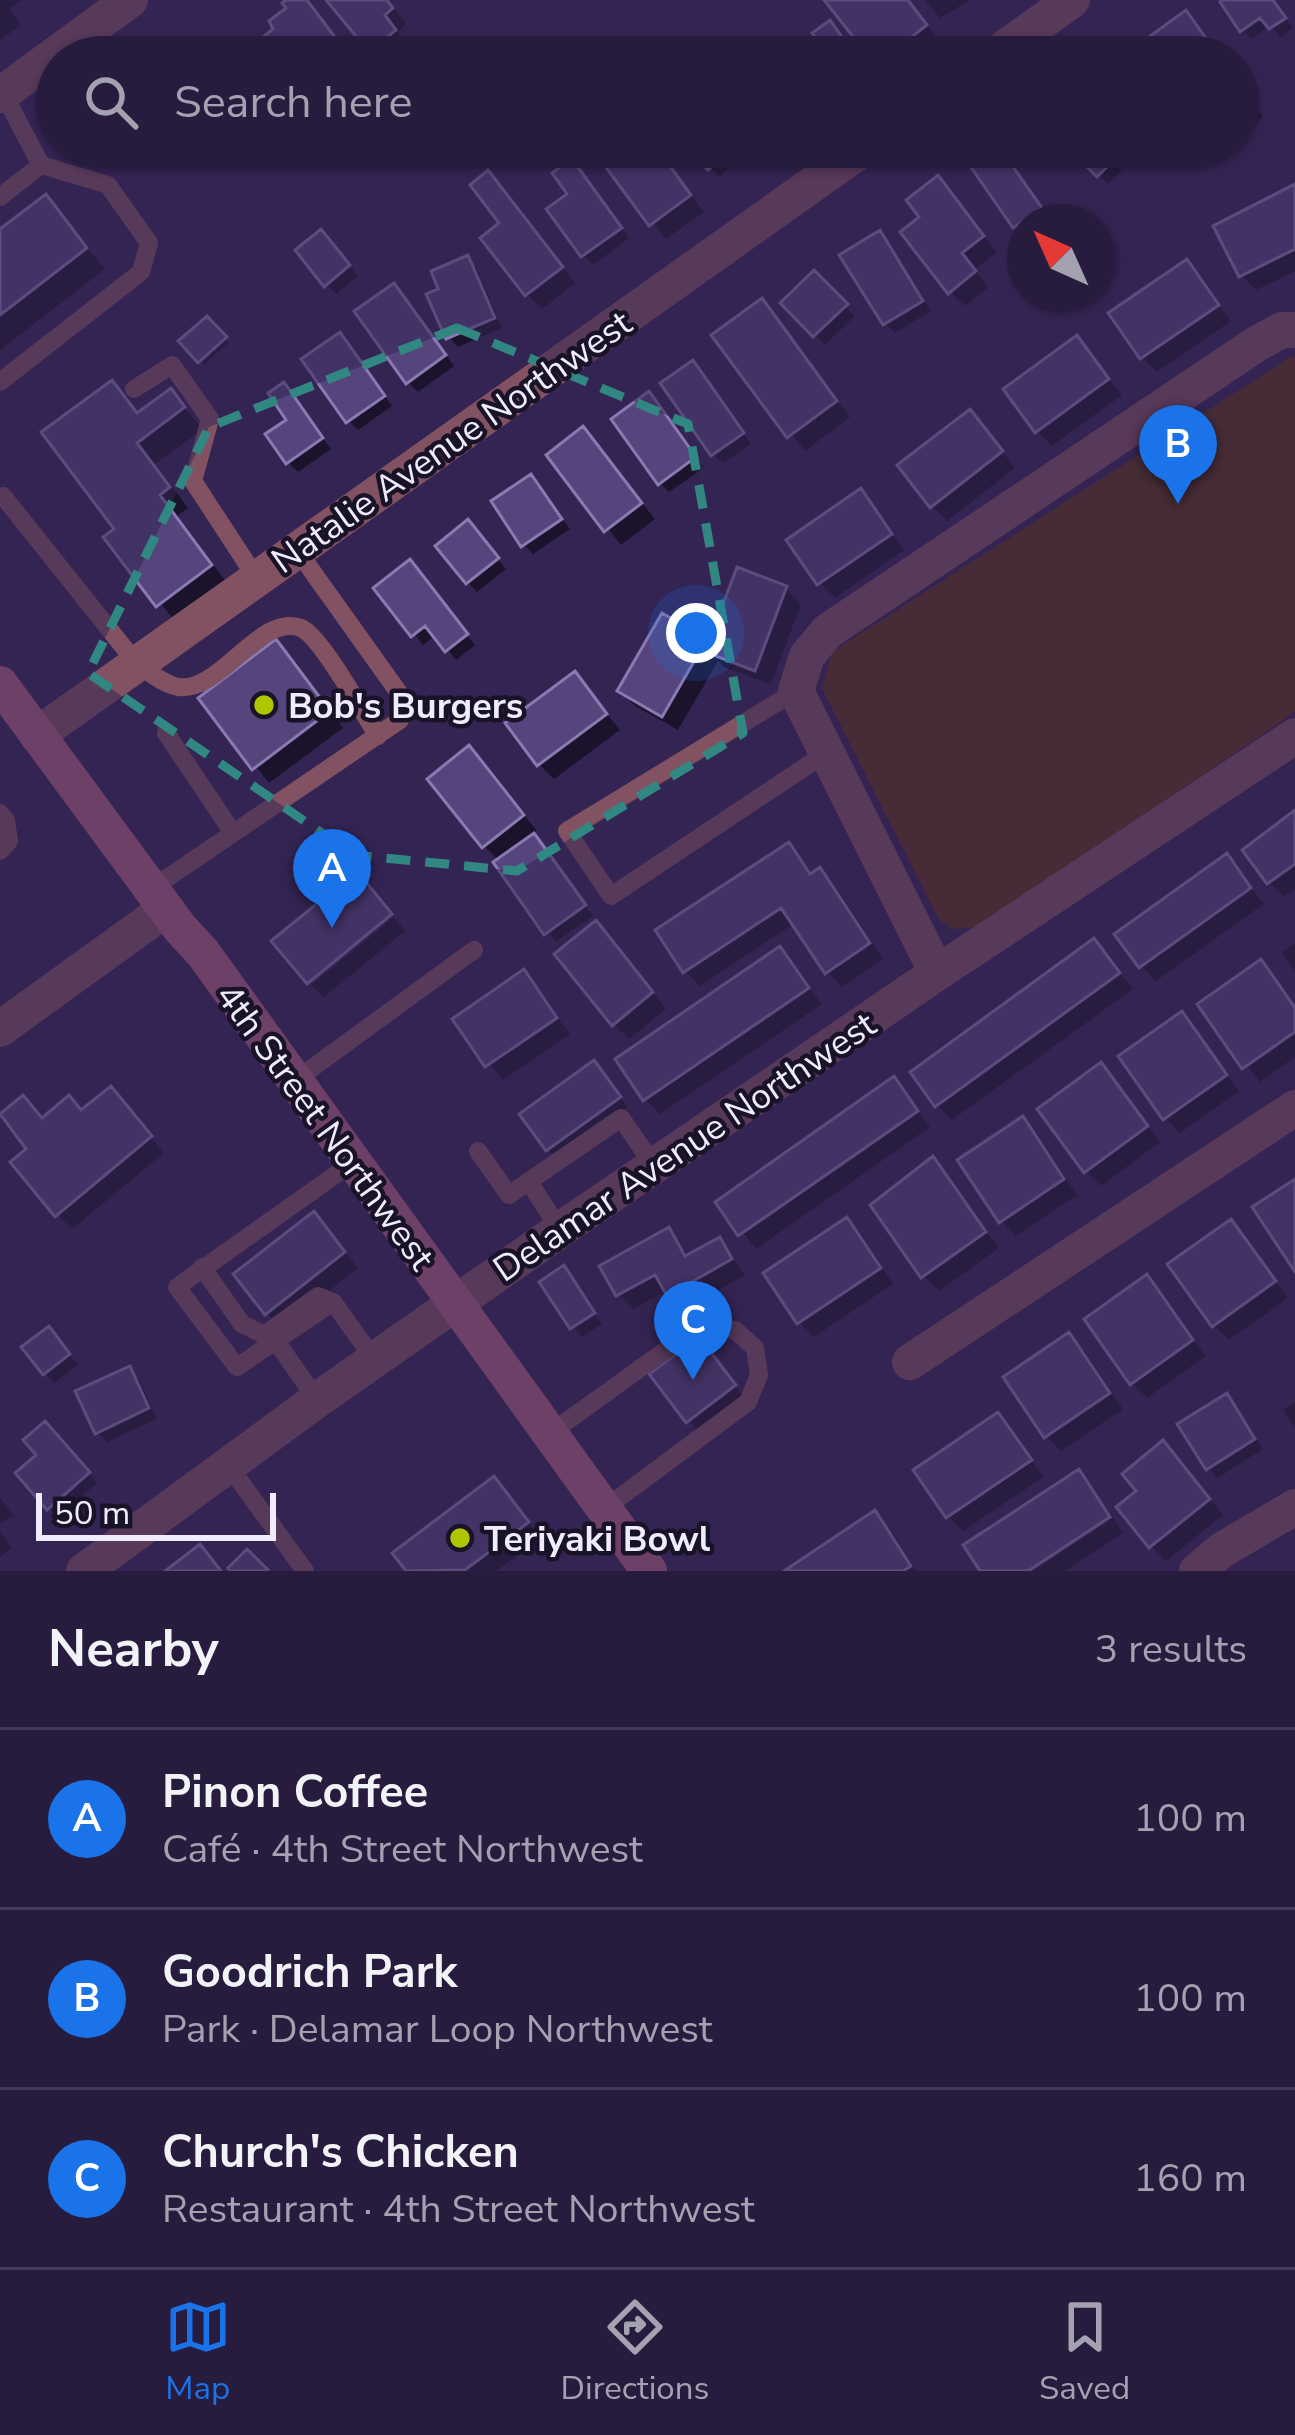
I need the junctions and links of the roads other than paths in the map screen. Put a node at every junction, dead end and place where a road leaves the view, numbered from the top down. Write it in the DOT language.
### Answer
graph roads {
  1 [pos="130,0"];
  2 [pos="1072,0"];
  3 [pos="81,36"];
  4 [pos="1021,36"];
  5 [pos="36,69"];
  6 [pos="2,94"];
  7 [pos="36,155"];
  8 [pos="36,168"];
  9 [pos="54,168"];
  10 [pos="835,168"];
  11 [pos="0,197"];
  12 [pos="1295,330"];
  13 [pos="0,382"];
  14 [pos="134,388"];
  15 [pos="0,498"];
  16 [pos="297,550"];
  17 [pos="257,578"];
  18 [pos="137,664"];
  19 [pos="0,684"];
  20 [pos="796,691"];
  21 [pos="166,734"];
  22 [pos="37,735"];
  23 [pos="378,736"];
  24 [pos="1295,736"];
  25 [pos="826,753"];
  26 [pos="0,814"];
  27 [pos="233,833"];
  28 [pos="0,851"];
  29 [pos="159,899"];
  30 [pos="474,950"];
  31 [pos="937,973"];
  32 [pos="0,1029"];
  33 [pos="293,1082"];
  34 [pos="1295,1108"];
  35 [pos="478,1151"];
  36 [pos="352,1163"];
  37 [pos="655,1167"];
  38 [pos="529,1182"];
  39 [pos="560,1231"];
  40 [pos="202,1268"];
  41 [pos="333,1302"];
  42 [pos="455,1304"];
  43 [pos="276,1342"];
  44 [pos="376,1362"];
  45 [pos="910,1362"];
  46 [pos="316,1400"];
  47 [pos="549,1434"];
  48 [pos="230,1466"];
  49 [pos="1295,1507"];
  50 [pos="604,1509"];
  51 [pos="84,1571"];
  52 [pos="305,1571"];
  53 [pos="649,1571"];
  54 [pos="1196,1571"];
  1 -- 3 [label="street"];
  2 -- 4 [label="street"];
  5 -- 6 [label="street"];
  6 -- 7 [label="lane"];
  8 -- 11 [label="lane"];
  9 -- 13 [label="lane"];
  10 -- 16 [label="street, Natalie Avenue Northwest"];
  12 -- 20 [label="street"];
  14 -- 17 [label="lane"];
  15 -- 18 [label="lane"];
  16 -- 17 [label="street, Natalie Avenue Northwest"];
  16 -- 23 [label="lane"];
  17 -- 18 [label="street, Natalie Avenue Northwest"];
  18 -- 22 [label="street, Natalie Avenue Northwest"];
  18 -- 23 [label="lane"];
  19 -- 22 [label="main road, 4th Street Northwest"];
  20 -- 25 [label="street"];
  20 -- 25 [label="lane"];
  21 -- 27 [label="lane"];
  22 -- 29 [label="main road, 4th Street Northwest"];
  23 -- 27 [label="lane"];
  24 -- 31 [label="street, Delamar Avenue Northwest"];
  25 -- 31 [label="street"];
  26 -- 28 [label="lane"];
  27 -- 29 [label="lane"];
  29 -- 32 [label="street"];
  29 -- 33 [label="main road, 4th Street Northwest"];
  30 -- 33 [label="lane"];
  31 -- 37 [label="street, Delamar Avenue Northwest"];
  33 -- 36 [label="main road, 4th Street Northwest"];
  34 -- 45 [label="street"];
  35 -- 38 [label="lane"];
  36 -- 40 [label="lane"];
  36 -- 42 [label="main road, 4th Street Northwest"];
  37 -- 38 [label="lane"];
  37 -- 39 [label="street, Delamar Avenue Northwest"];
  38 -- 39 [label="lane"];
  39 -- 42 [label="street, Delamar Avenue Northwest"];
  40 -- 41 [label="lane"];
  40 -- 43 [label="lane"];
  41 -- 43 [label="lane"];
  41 -- 44 [label="lane"];
  42 -- 44 [label="street, Delamar Avenue Northwest"];
  42 -- 47 [label="main road, 4th Street Northwest"];
  43 -- 46 [label="lane"];
  44 -- 46 [label="street, Delamar Avenue Northwest"];
  46 -- 48 [label="street, Delamar Avenue Northwest"];
  47 -- 50 [label="main road, 4th Street Northwest"];
  47 -- 50 [label="lane"];
  48 -- 51 [label="street, Delamar Avenue Northwest"];
  48 -- 52 [label="lane"];
  49 -- 54 [label="street"];
  50 -- 53 [label="main road, 4th Street Northwest"];
}
